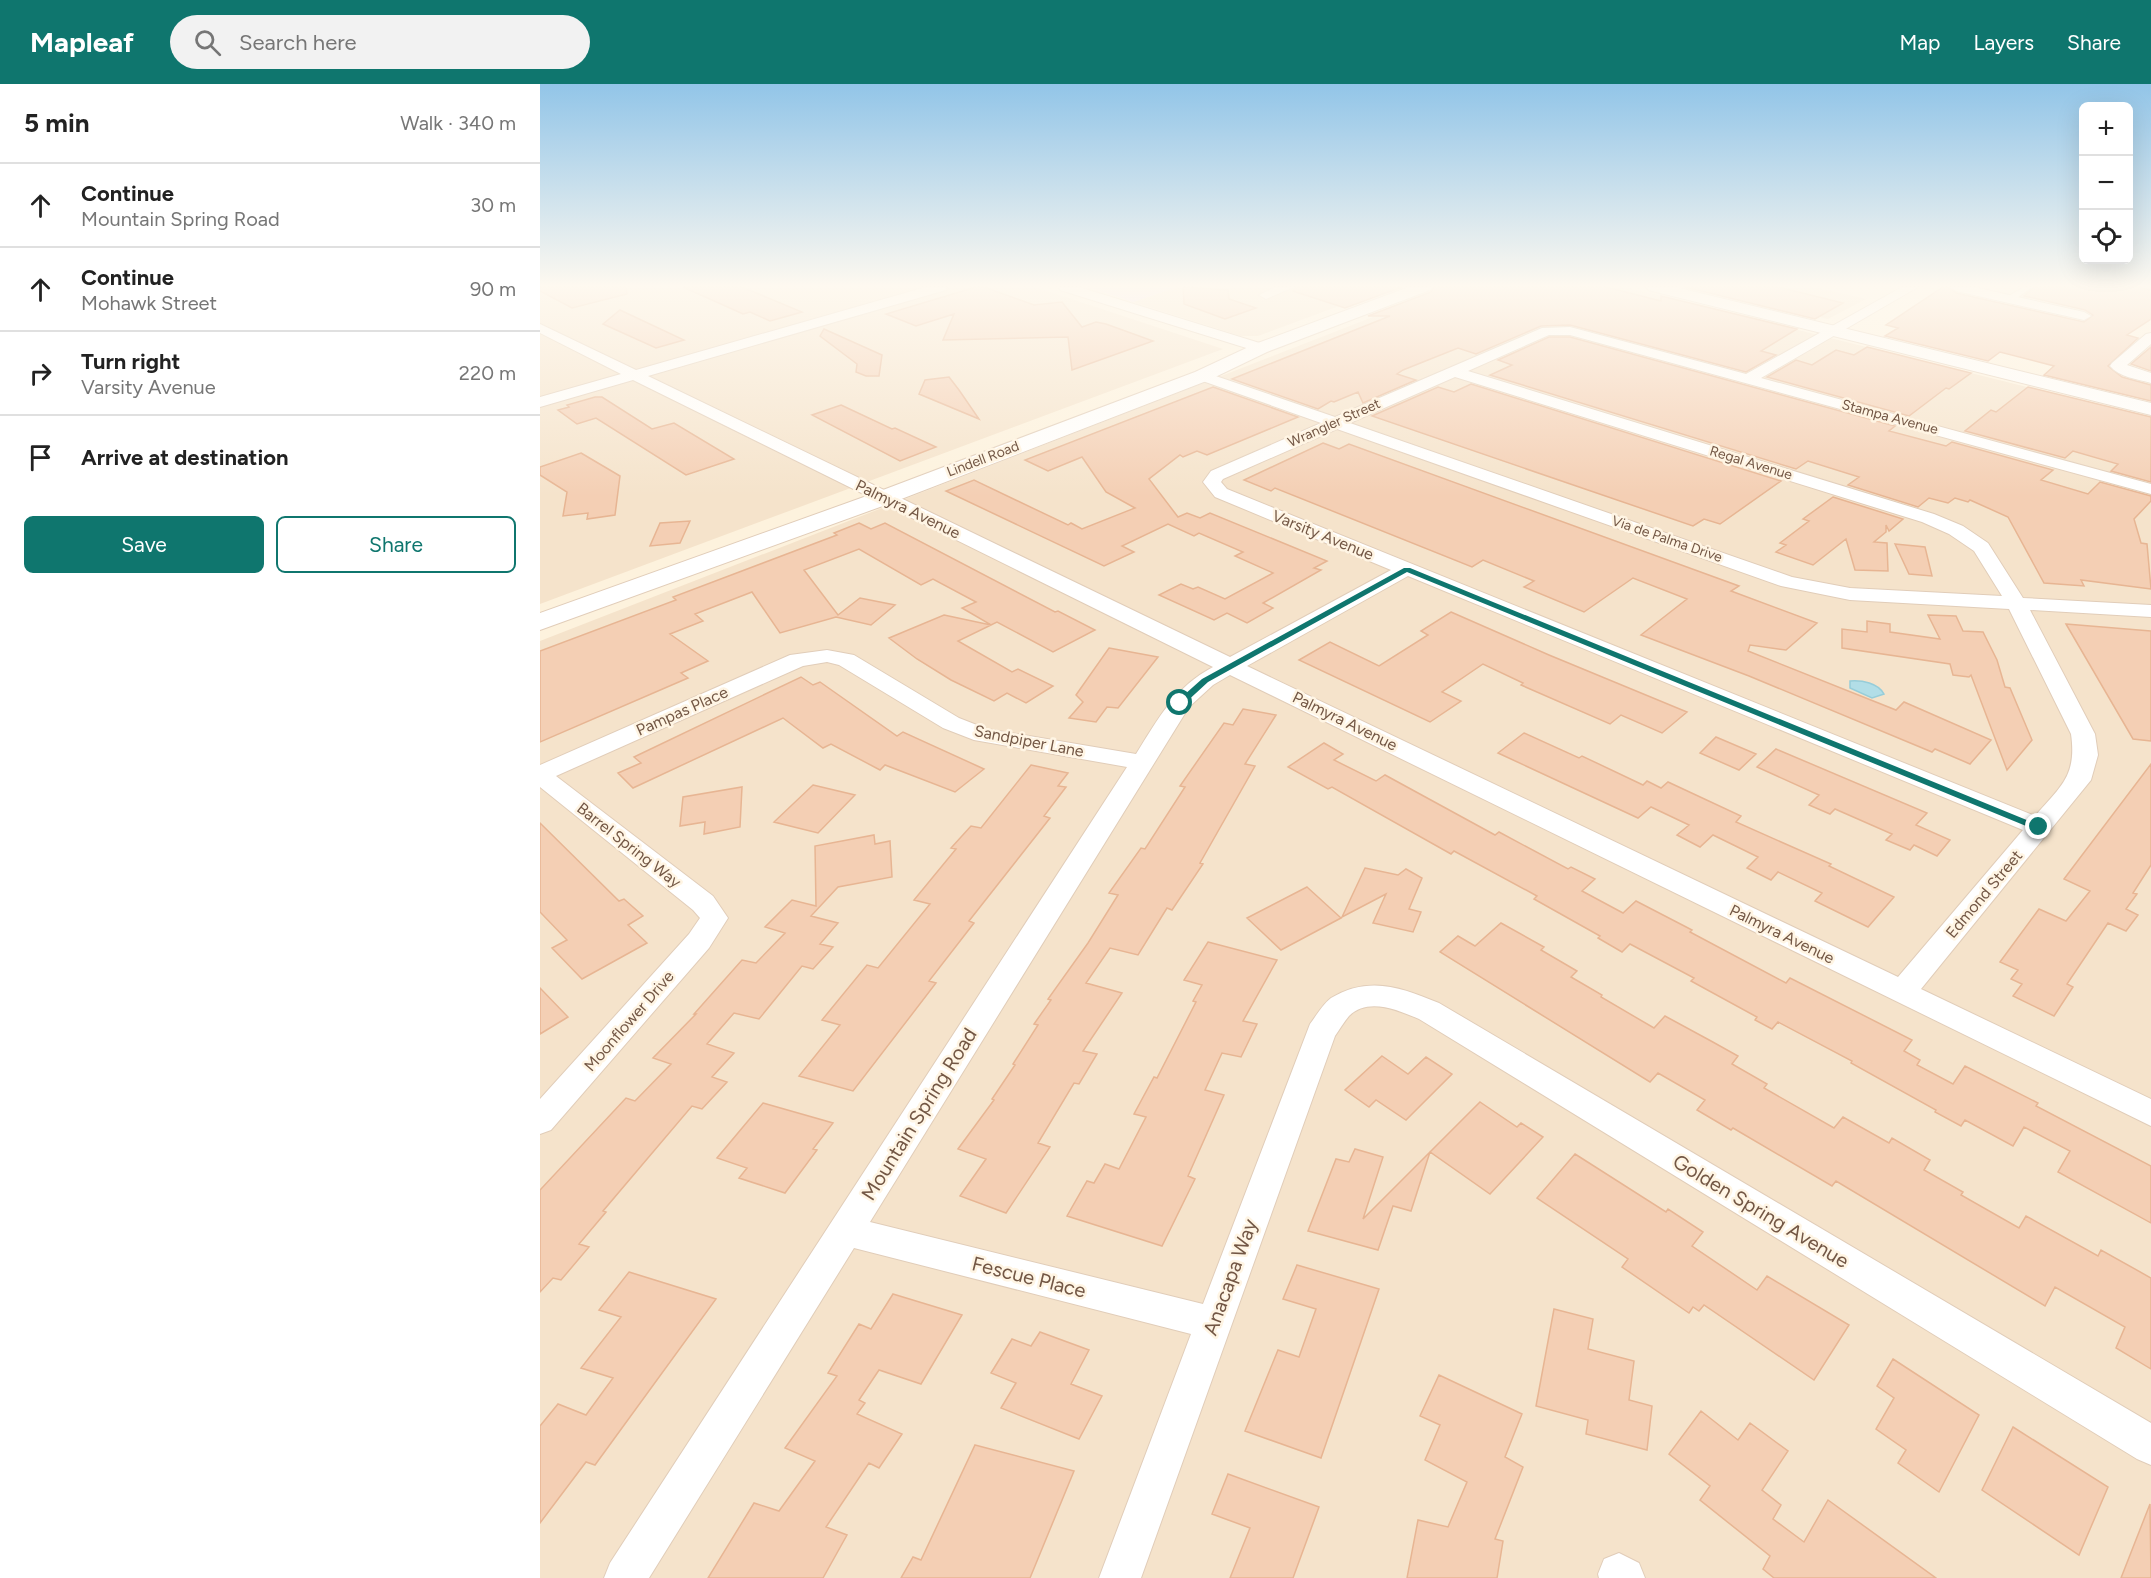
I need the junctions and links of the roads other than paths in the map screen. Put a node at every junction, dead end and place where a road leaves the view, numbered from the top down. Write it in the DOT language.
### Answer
graph roads {
  1 [pos="600,357"];
  2 [pos="697,357"];
  3 [pos="1243,357"];
  4 [pos="1488,357"];
  5 [pos="1668,357"];
  6 [pos="1788,357"];
  7 [pos="1934,357"];
  8 [pos="2128,357"];
  9 [pos="1454,371"];
  10 [pos="636,374"];
  11 [pos="1202,376"];
  12 [pos="2151,378"];
  13 [pos="1749,379"];
  14 [pos="540,402"];
  15 [pos="2151,409"];
  16 [pos="1335,423"];
  17 [pos="1212,482"];
  18 [pos="2151,489"];
  19 [pos="884,498"];
  20 [pos="1407,569"];
  21 [pos="2016,603"];
  22 [pos="2151,611"];
  23 [pos="540,622"];
  24 [pos="826,656"];
  25 [pos="1231,666"];
  26 [pos="1142,762"];
  27 [pos="540,775"];
  28 [pos="2039,827"];
  29 [pos="714,918"];
  30 [pos="1902,992"];
  31 [pos="1365,996"];
  32 [pos="2151,1113"];
  33 [pos="540,1122"];
  34 [pos="845,1231"];
  35 [pos="1213,1323"];
  36 [pos="2151,1445"];
  37 [pos="625,1578"];
  38 [pos="1120,1578"];
  1 -- 10 [label="street, Palmyra Avenue"];
  2 -- 10 [label="street"];
  3 -- 11 [label="street, Lindell Road"];
  4 -- 9 [label="street, Wrangler Street"];
  5 -- 13 [label="street, Stampa Avenue"];
  6 -- 13 [label="street"];
  7 -- 15 [label="street"];
  8 -- 12 [label="street"];
  9 -- 16 [label="street, Wrangler Street"];
  9 -- 21 [label="street, Regal Avenue"];
  10 -- 14 [label="street"];
  10 -- 19 [label="street, Palmyra Avenue"];
  11 -- 16 [label="street, Via de Palma Drive"];
  11 -- 19 [label="street, Lindell Road"];
  13 -- 18 [label="street, Stampa Avenue"];
  16 -- 17 [label="street, Wrangler Street"];
  16 -- 21 [label="street, Via de Palma Drive"];
  17 -- 20 [label="street, Varsity Avenue"];
  19 -- 23 [label="street, Lindell Road"];
  19 -- 25 [label="street, Palmyra Avenue"];
  20 -- 25 [label="street, Mountain Spring Road"];
  20 -- 28 [label="street, Varsity Avenue"];
  21 -- 22 [label="street, Via de Palma Drive"];
  21 -- 28 [label="street, Edmond Street"];
  24 -- 26 [label="street, Sandpiper Lane"];
  24 -- 27 [label="street, Pampas Place"];
  25 -- 26 [label="street, Mountain Spring Road"];
  25 -- 30 [label="street, Palmyra Avenue"];
  26 -- 34 [label="street, Mountain Spring Road"];
  27 -- 29 [label="street, Barrel Spring Way"];
  28 -- 30 [label="street, Edmond Street"];
  29 -- 33 [label="street, Moonflower Drive"];
  30 -- 32 [label="street, Palmyra Avenue"];
  31 -- 35 [label="street, Anacapa Way"];
  31 -- 36 [label="street, Golden Spring Avenue"];
  34 -- 35 [label="street, Fescue Place"];
  34 -- 37 [label="street, Mountain Spring Road"];
  35 -- 38 [label="street, Anacapa Way"];
}
